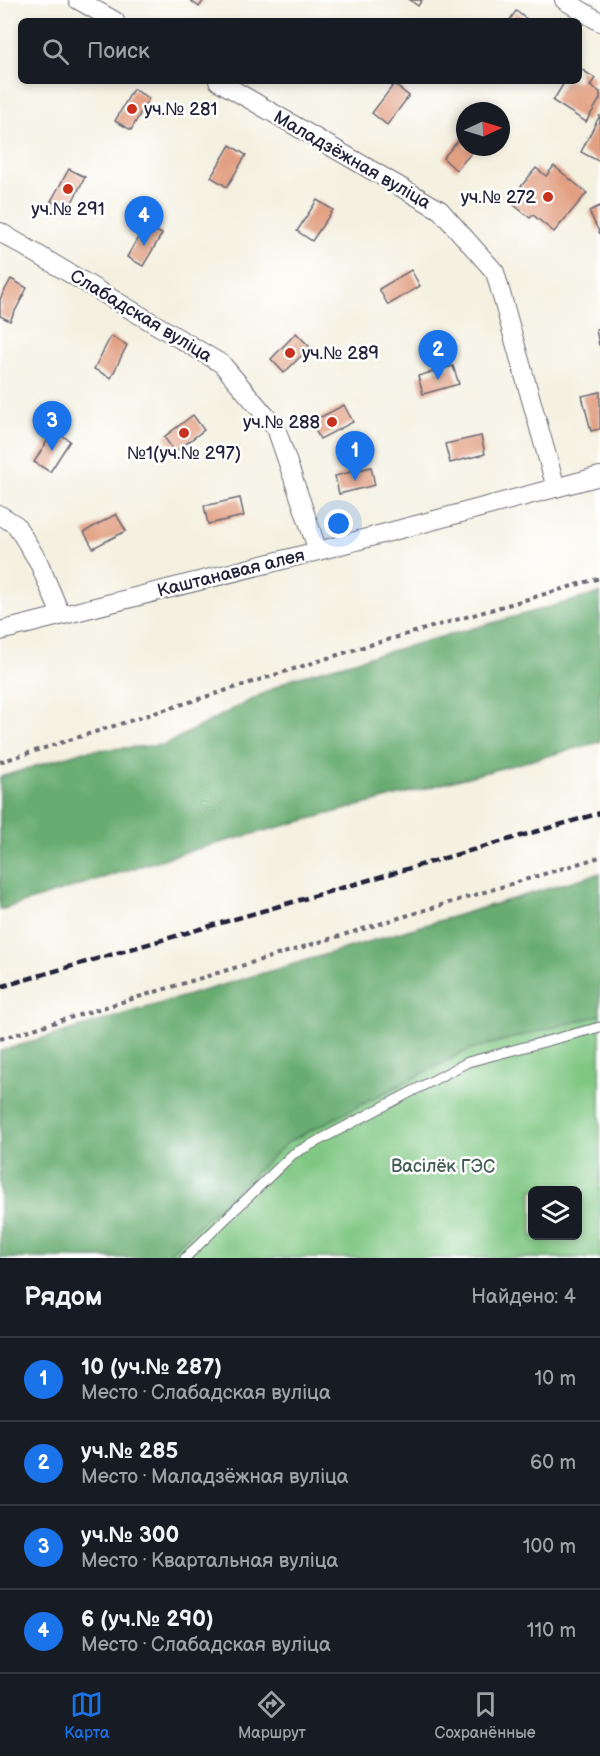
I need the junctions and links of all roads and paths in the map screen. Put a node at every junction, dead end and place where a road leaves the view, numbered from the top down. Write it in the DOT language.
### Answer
graph roads {
  1 [pos="78,0"];
  2 [pos="564,0"];
  3 [pos="110,18"];
  4 [pos="600,22"];
  5 [pos="223,84"];
  6 [pos="0,232"];
  7 [pos="600,476"];
  8 [pos="556,488"];
  9 [pos="0,515"];
  10 [pos="318,551"];
  11 [pos="600,578"];
  12 [pos="61,615"];
  13 [pos="0,631"];
  14 [pos="0,762"];
  15 [pos="600,857"];
  16 [pos="600,1027"];
  17 [pos="0,1039"];
  18 [pos="185,1258"];
  1 -- 3 [label="street"];
  2 -- 4 [label="street"];
  5 -- 8 [label="street, Маладзёжная вуліца"];
  6 -- 10 [label="street, Слабадская вуліца"];
  7 -- 8 [label="street, Каштанавая алея"];
  8 -- 10 [label="street, Каштанавая алея"];
  9 -- 12 [label="street"];
  10 -- 12 [label="street, Каштанавая алея"];
  11 -- 14 [label="path"];
  12 -- 13 [label="street, Каштанавая алея"];
  15 -- 17 [label="path"];
  16 -- 18 [label="lane"];
}
